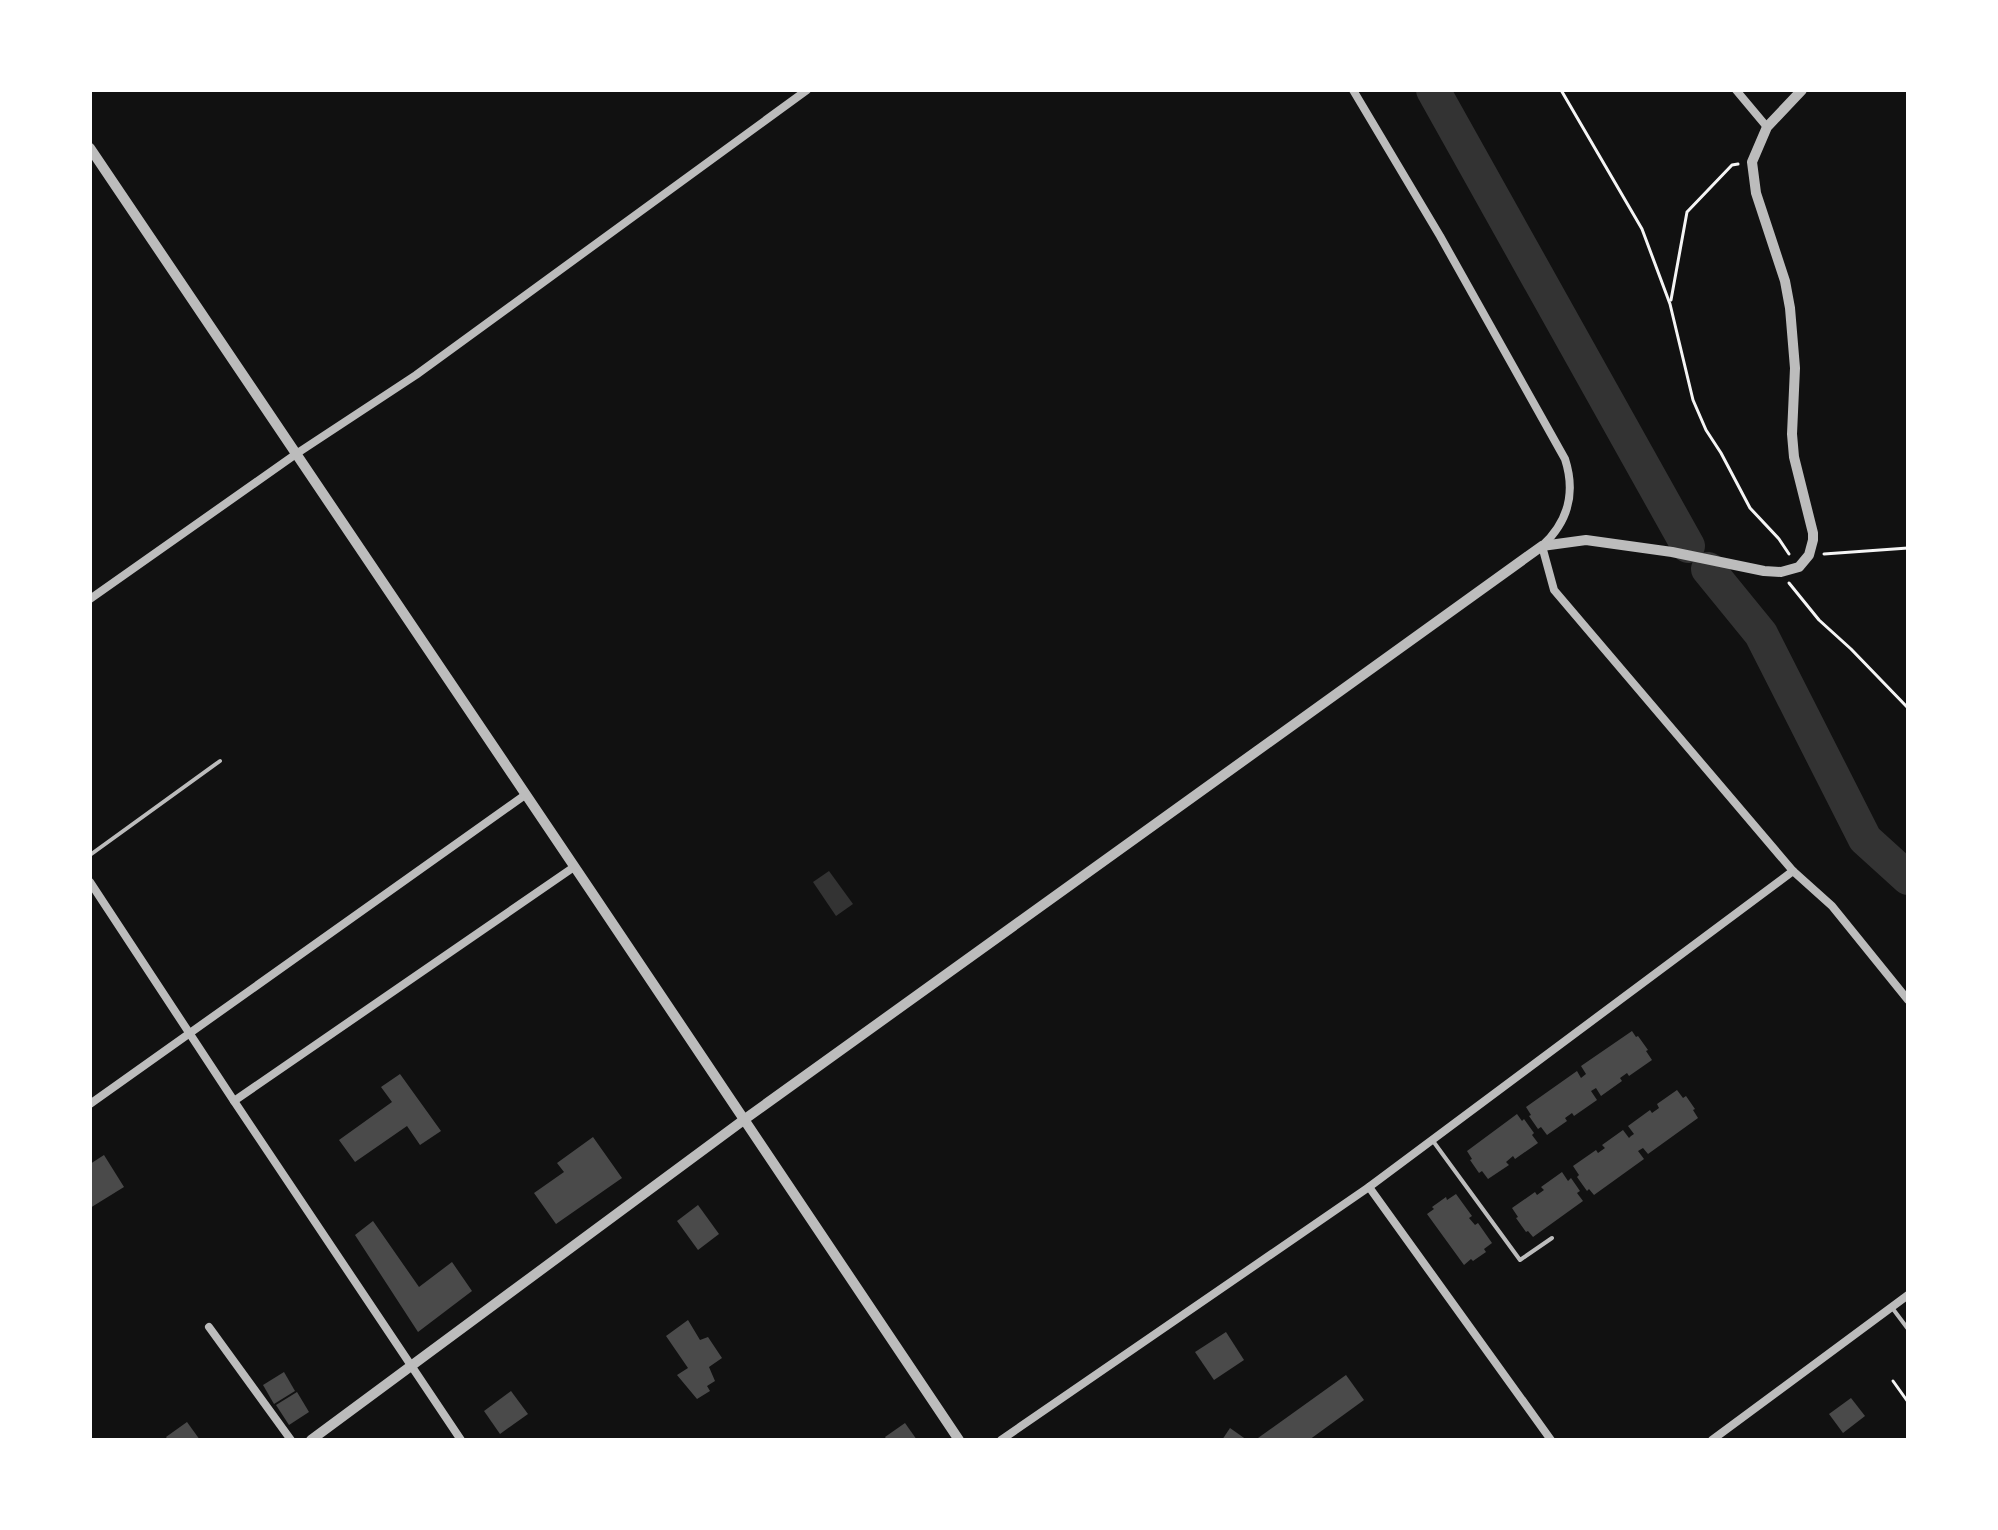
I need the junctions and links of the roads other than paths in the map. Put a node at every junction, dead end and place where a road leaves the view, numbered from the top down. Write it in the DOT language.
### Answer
graph roads {
  1 [pos="807,90"];
  2 [pos="1353,90"];
  3 [pos="1736,90"];
  4 [pos="1802,90"];
  5 [pos="1767,127"];
  6 [pos="90,148"];
  7 [pos="296,454"];
  8 [pos="1542,546"];
  9 [pos="90,599"];
  10 [pos="220,761"];
  11 [pos="525,795"];
  12 [pos="90,855"];
  13 [pos="574,867"];
  14 [pos="1793,871"];
  15 [pos="90,882"];
  16 [pos="1908,1000"];
  17 [pos="189,1034"];
  18 [pos="234,1101"];
  19 [pos="90,1104"];
  20 [pos="745,1119"];
  21 [pos="1432,1139"];
  22 [pos="1369,1187"];
  23 [pos="1552,1238"];
  24 [pos="1908,1295"];
  25 [pos="1891,1308"];
  26 [pos="209,1327"];
  27 [pos="1908,1329"];
  28 [pos="411,1366"];
  29 [pos="291,1440"];
  30 [pos="311,1440"];
  31 [pos="461,1440"];
  32 [pos="959,1440"];
  33 [pos="1001,1440"];
  34 [pos="1551,1440"];
  35 [pos="1712,1440"];
  1 -- 7 [label="street"];
  2 -- 8 [label="street"];
  3 -- 5 [label="street"];
  4 -- 5 [label="street"];
  5 -- 8 [label="street"];
  6 -- 7 [label="street"];
  7 -- 9 [label="street"];
  7 -- 11 [label="street"];
  8 -- 14 [label="street"];
  8 -- 20 [label="street"];
  10 -- 12 [label="lane"];
  11 -- 13 [label="street"];
  11 -- 17 [label="street"];
  13 -- 18 [label="street"];
  13 -- 20 [label="street"];
  14 -- 16 [label="street"];
  14 -- 21 [label="street"];
  15 -- 17 [label="street"];
  17 -- 18 [label="street"];
  17 -- 19 [label="street"];
  18 -- 28 [label="street"];
  20 -- 28 [label="street"];
  20 -- 32 [label="street"];
  21 -- 22 [label="street"];
  21 -- 23 [label="lane"];
  22 -- 33 [label="street"];
  22 -- 34 [label="street"];
  24 -- 25 [label="street"];
  25 -- 27 [label="lane"];
  25 -- 35 [label="street"];
  26 -- 29 [label="street"];
  28 -- 30 [label="street"];
  28 -- 31 [label="street"];
}
